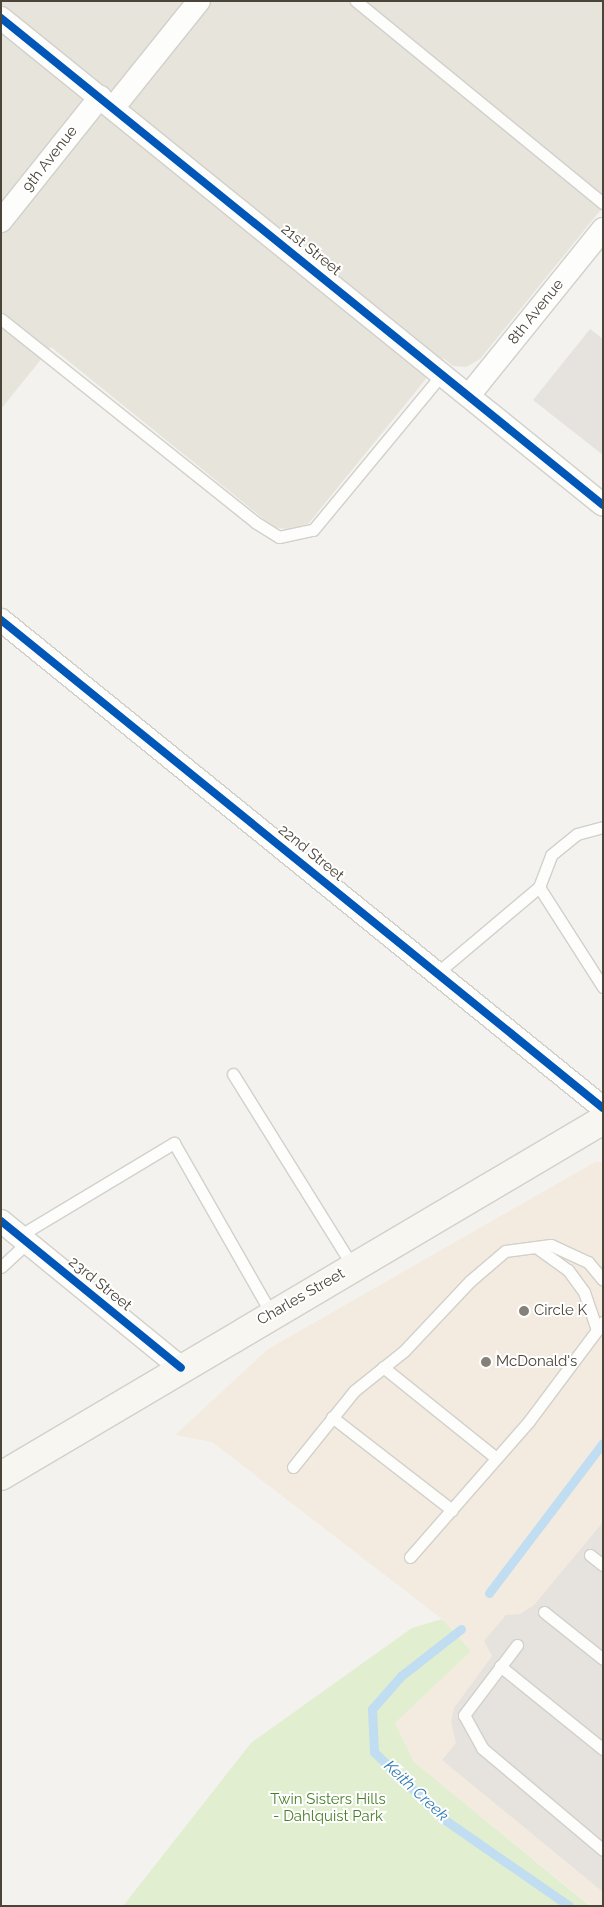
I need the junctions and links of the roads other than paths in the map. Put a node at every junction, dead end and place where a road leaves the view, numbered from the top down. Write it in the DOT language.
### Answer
graph roads {
  1 [pos="199,1"];
  2 [pos="356,1"];
  3 [pos="1,18"];
  4 [pos="106,103"];
  5 [pos="603,202"];
  6 [pos="1,221"];
  7 [pos="603,229"];
  8 [pos="1,319"];
  9 [pos="443,373"];
  10 [pos="470,394"];
  11 [pos="603,505"];
  12 [pos="1,620"];
  13 [pos="603,827"];
  14 [pos="539,886"];
  15 [pos="437,973"];
  16 [pos="603,987"];
  17 [pos="233,1074"];
  18 [pos="603,1108"];
  19 [pos="603,1120"];
  20 [pos="1,1222"];
  21 [pos="23,1239"];
  22 [pos="536,1247"];
  23 [pos="1,1267"];
  24 [pos="353,1267"];
  25 [pos="603,1280"];
  26 [pos="272,1315"];
  27 [pos="600,1325"];
  28 [pos="384,1367"];
  29 [pos="181,1368"];
  30 [pos="332,1417"];
  31 [pos="496,1458"];
  32 [pos="293,1467"];
  33 [pos="1,1476"];
  34 [pos="452,1510"];
  35 [pos="590,1555"];
  36 [pos="410,1557"];
  37 [pos="603,1565"];
  38 [pos="544,1612"];
  39 [pos="517,1646"];
  40 [pos="603,1658"];
  41 [pos="500,1666"];
  42 [pos="603,1749"];
  43 [pos="603,1850"];
  1 -- 4 [label="street, 9th Avenue"];
  2 -- 5 [label="lane"];
  3 -- 4 [label="street, 21st Street"];
  4 -- 6 [label="street, 9th Avenue"];
  4 -- 9 [label="street, 21st Street"];
  7 -- 10 [label="street, 8th Avenue"];
  8 -- 9 [label="lane"];
  9 -- 10 [label="street, 21st Street"];
  10 -- 11 [label="street, 21st Street"];
  12 -- 15 [label="street, 22nd Street"];
  13 -- 14 [label="lane"];
  14 -- 15 [label="lane"];
  14 -- 16 [label="lane"];
  15 -- 18 [label="street, 22nd Street"];
  17 -- 24 [label="lane"];
  19 -- 24 [label="main road, Charles Street"];
  20 -- 21 [label="street, 23rd Street"];
  21 -- 23 [label="lane"];
  21 -- 26 [label="lane"];
  21 -- 29 [label="street, 23rd Street"];
  22 -- 25 [label="lane"];
  22 -- 27 [label="lane"];
  22 -- 28 [label="lane"];
  24 -- 26 [label="main road, Charles Street"];
  26 -- 29 [label="main road, Charles Street"];
  27 -- 31 [label="lane"];
  28 -- 30 [label="lane"];
  28 -- 31 [label="lane"];
  29 -- 33 [label="main road, Charles Street"];
  30 -- 32 [label="lane"];
  30 -- 34 [label="lane"];
  31 -- 34 [label="lane"];
  34 -- 36 [label="lane"];
  35 -- 37 [label="lane"];
  38 -- 40 [label="lane"];
  39 -- 41 [label="lane"];
  41 -- 42 [label="lane"];
  41 -- 43 [label="lane"];
}
